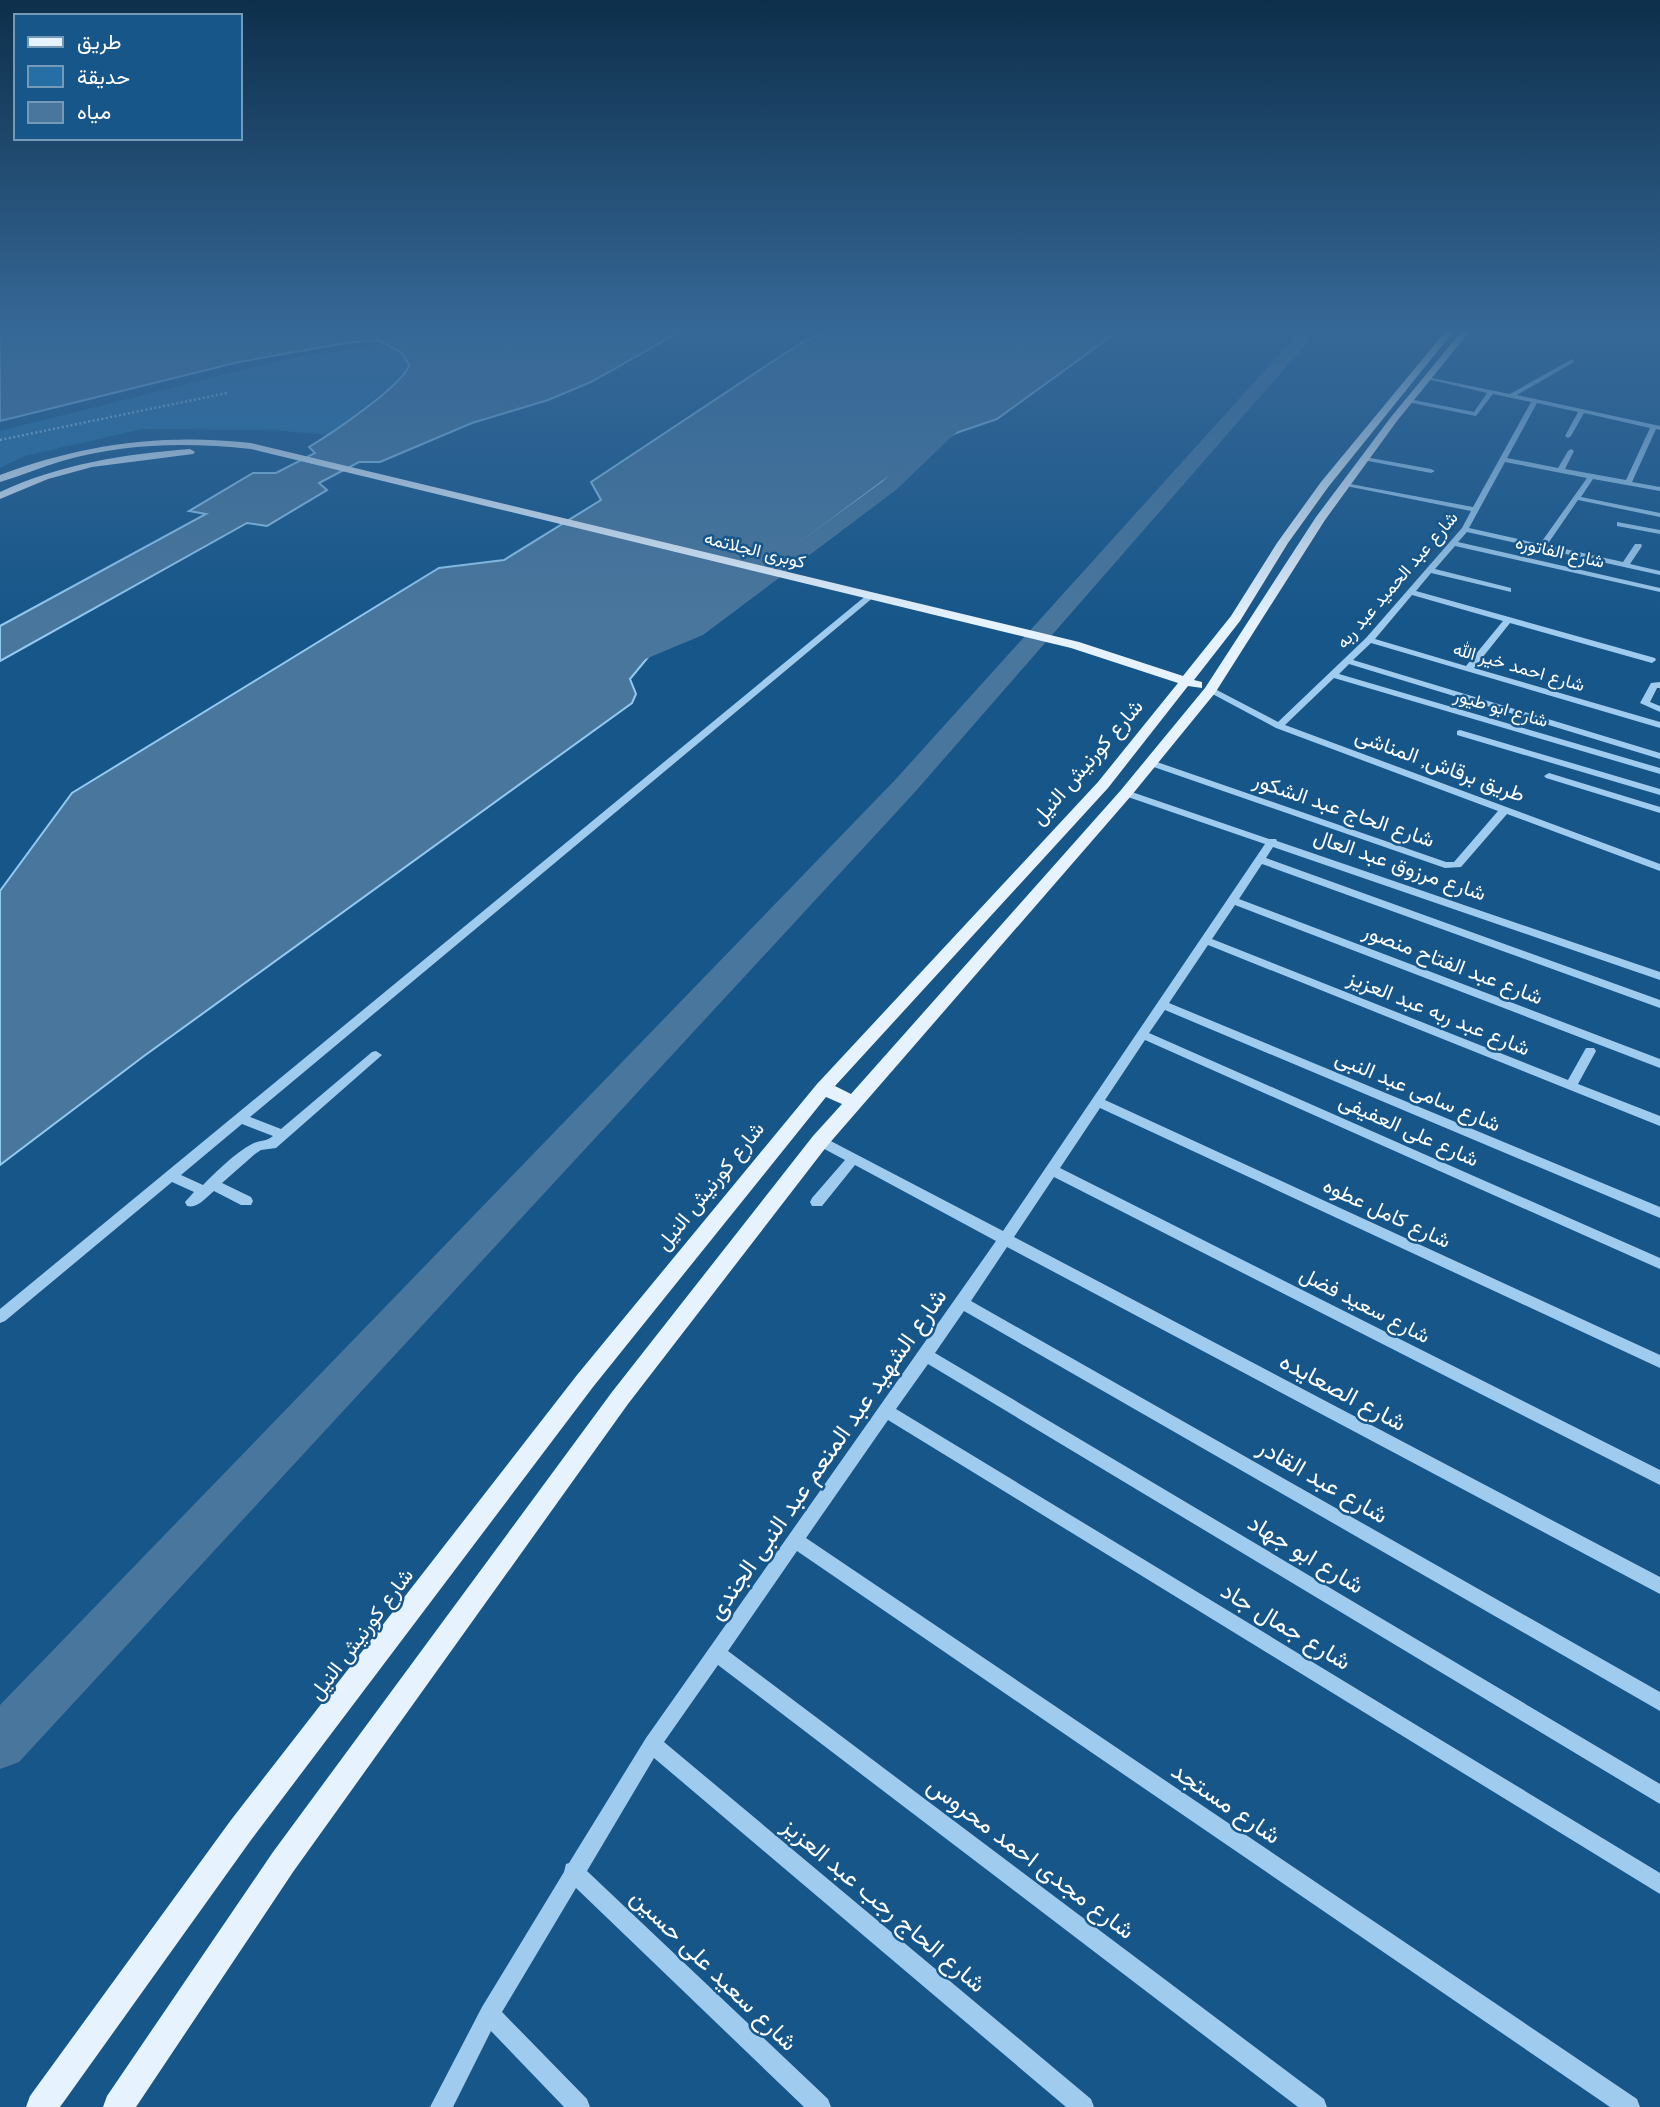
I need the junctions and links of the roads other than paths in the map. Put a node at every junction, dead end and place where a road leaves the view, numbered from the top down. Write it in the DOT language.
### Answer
graph roads {
  1 [pos="1373,425"];
  2 [pos="1391,425"];
  3 [pos="1522,425"];
  4 [pos="1574,425"];
  5 [pos="1657,428"];
  6 [pos="1568,436"];
  7 [pos="1571,451"];
  8 [pos="295,458"];
  9 [pos="1365,459"];
  10 [pos="1504,460"];
  11 [pos="1431,471"];
  12 [pos="1560,471"];
  13 [pos="1591,477"];
  14 [pos="0,479"];
  15 [pos="1628,483"];
  16 [pos="1345,485"];
  17 [pos="1660,489"];
  18 [pos="0,496"];
  19 [pos="1577,498"];
  20 [pos="1477,510"];
  21 [pos="1660,515"];
  22 [pos="1620,524"];
  23 [pos="1465,529"];
  24 [pos="1660,532"];
  25 [pos="1453,543"];
  26 [pos="1542,546"];
  27 [pos="1638,546"];
  28 [pos="1625,565"];
  29 [pos="1430,570"];
  30 [pos="1660,573"];
  31 [pos="1508,590"];
  32 [pos="1660,590"];
  33 [pos="1410,592"];
  34 [pos="871,596"];
  35 [pos="1508,620"];
  36 [pos="1369,640"];
  37 [pos="1652,660"];
  38 [pos="1347,661"];
  39 [pos="1468,669"];
  40 [pos="1333,676"];
  41 [pos="1188,681"];
  42 [pos="1660,685"];
  43 [pos="1210,690"];
  44 [pos="1660,709"];
  45 [pos="1660,725"];
  46 [pos="1279,726"];
  47 [pos="1460,733"];
  48 [pos="1659,755"];
  49 [pos="1151,763"];
  50 [pos="1660,771"];
  51 [pos="1549,776"];
  52 [pos="1660,792"];
  53 [pos="1126,793"];
  54 [pos="1505,810"];
  55 [pos="1660,810"];
  56 [pos="1272,841"];
  57 [pos="1041,852"];
  58 [pos="1259,859"];
  59 [pos="1066,861"];
  60 [pos="1660,868"];
  61 [pos="1232,900"];
  62 [pos="1204,940"];
  63 [pos="1660,976"];
  64 [pos="1660,1003"];
  65 [pos="1161,1004"];
  66 [pos="1141,1034"];
  67 [pos="1590,1051"];
  68 [pos="376,1055"];
  69 [pos="1660,1063"];
  70 [pos="1571,1085"];
  71 [pos="823,1088"];
  72 [pos="1096,1101"];
  73 [pos="853,1102"];
  74 [pos="242,1119"];
  75 [pos="1660,1121"];
  76 [pos="282,1135"];
  77 [pos="820,1141"];
  78 [pos="853,1159"];
  79 [pos="1051,1169"];
  80 [pos="172,1176"];
  81 [pos="208,1188"];
  82 [pos="246,1201"];
  83 [pos="192,1202"];
  84 [pos="817,1202"];
  85 [pos="1660,1213"];
  86 [pos="1004,1239"];
  87 [pos="1660,1264"];
  88 [pos="962,1303"];
  89 [pos="0,1317"];
  90 [pos="926,1355"];
  91 [pos="1660,1362"];
  92 [pos="886,1410"];
  93 [pos="1660,1478"];
  94 [pos="795,1541"];
  95 [pos="1660,1586"];
  96 [pos="715,1652"];
  97 [pos="1660,1702"];
  98 [pos="652,1744"];
  99 [pos="1660,1795"];
  100 [pos="573,1871"];
  101 [pos="1660,1884"];
  102 [pos="489,2014"];
  103 [pos="41,2107"];
  104 [pos="118,2107"];
  105 [pos="441,2107"];
  106 [pos="579,2107"];
  107 [pos="820,2107"];
  108 [pos="1083,2107"];
  109 [pos="1316,2107"];
  110 [pos="1629,2107"];
  1 -- 41 [label="main road, شارع كورنيش النيل"];
  2 -- 9 [label="main road"];
  3 -- 10 [label="street, شارع عبد الحميد عبد ربه"];
  4 -- 6 [label="street"];
  5 -- 15 [label="street"];
  7 -- 12 [label="street"];
  8 -- 14 [label="main road"];
  8 -- 18 [label="main road"];
  8 -- 34 [label="main road, كوبرى الجلاتمه"];
  9 -- 11 [label="street"];
  9 -- 16 [label="main road"];
  10 -- 12 [label="street"];
  10 -- 20 [label="street, شارع عبد الحميد عبد ربه"];
  12 -- 13 [label="street"];
  13 -- 15 [label="street"];
  13 -- 19 [label="street"];
  15 -- 17 [label="street"];
  16 -- 20 [label="street"];
  16 -- 43 [label="main road"];
  19 -- 21 [label="street"];
  19 -- 26 [label="street"];
  20 -- 23 [label="street, شارع عبد الحميد عبد ربه"];
  22 -- 24 [label="street"];
  23 -- 25 [label="street, شارع عبد الحميد عبد ربه"];
  23 -- 26 [label="street"];
  25 -- 29 [label="street, شارع عبد الحميد عبد ربه"];
  25 -- 32 [label="street, شارع الفاتوره"];
  26 -- 28 [label="street"];
  27 -- 28 [label="street"];
  28 -- 30 [label="street"];
  29 -- 31 [label="street"];
  29 -- 33 [label="street, شارع عبد الحميد عبد ربه"];
  33 -- 35 [label="street"];
  33 -- 36 [label="street, شارع عبد الحميد عبد ربه"];
  34 -- 41 [label="main road, كوبرى الجلاتمه"];
  34 -- 74 [label="street"];
  35 -- 37 [label="street"];
  35 -- 39 [label="street"];
  36 -- 38 [label="street, شارع عبد الحميد عبد ربه"];
  36 -- 39 [label="street, شارع احمد خير الله"];
  38 -- 40 [label="street, شارع عبد الحميد عبد ربه"];
  38 -- 48 [label="street"];
  39 -- 45 [label="street, شارع احمد خير الله"];
  40 -- 46 [label="street, شارع عبد الحميد عبد ربه"];
  40 -- 50 [label="street, شارع ابو طيور"];
  41 -- 43 [label="main road, كوبرى الجلاتمه"];
  41 -- 57 [label="main road, شارع كورنيش النيل"];
  42 -- 44 [label="street"];
  43 -- 46 [label="street, طريق برقاش, المناشى"];
  43 -- 49 [label="main road"];
  46 -- 54 [label="street, طريق برقاش, المناشى"];
  47 -- 52 [label="street"];
  49 -- 53 [label="main road"];
  49 -- 54 [label="street, شارع الحاج عبد الشكور"];
  51 -- 55 [label="street"];
  53 -- 56 [label="street, شارع مرزوق عبد العال"];
  53 -- 59 [label="main road"];
  54 -- 60 [label="street, طريق برقاش, المناشى"];
  56 -- 58 [label="street, شارع الشهيد عبد المنعم عبد النبى الجندى"];
  56 -- 63 [label="street, شارع مرزوق عبد العال"];
  57 -- 59 [label="main road"];
  57 -- 71 [label="main road, شارع كورنيش النيل"];
  58 -- 61 [label="street, شارع الشهيد عبد المنعم عبد النبى الجندى"];
  58 -- 64 [label="street"];
  59 -- 73 [label="main road"];
  61 -- 62 [label="street, شارع الشهيد عبد المنعم عبد النبى الجندى"];
  61 -- 69 [label="street, شارع عبد الفتاح منصور"];
  62 -- 65 [label="street, شارع الشهيد عبد المنعم عبد النبى الجندى"];
  62 -- 70 [label="street, شارع عبد ربه عبد العزيز"];
  65 -- 66 [label="street, شارع الشهيد عبد المنعم عبد النبى الجندى"];
  65 -- 85 [label="street, شارع سامى عبد النبى"];
  66 -- 72 [label="street, شارع الشهيد عبد المنعم عبد النبى الجندى"];
  66 -- 87 [label="street, شارع على العفيفى"];
  67 -- 70 [label="street"];
  68 -- 76 [label="street"];
  70 -- 75 [label="street, شارع عبد ربه عبد العزيز"];
  71 -- 73 [label="main road"];
  71 -- 103 [label="main road, شارع كورنيش النيل"];
  72 -- 79 [label="street, شارع الشهيد عبد المنعم عبد النبى الجندى"];
  72 -- 91 [label="street, شارع كامل عطوه"];
  73 -- 77 [label="main road"];
  74 -- 76 [label="street"];
  74 -- 80 [label="street"];
  76 -- 81 [label="street"];
  77 -- 78 [label="street, شارع الصعايده"];
  77 -- 104 [label="main road"];
  78 -- 84 [label="street"];
  78 -- 86 [label="street, شارع الصعايده"];
  79 -- 86 [label="street, شارع الشهيد عبد المنعم عبد النبى الجندى"];
  79 -- 93 [label="street, شارع سعيد فضل"];
  80 -- 81 [label="street"];
  80 -- 89 [label="street"];
  81 -- 82 [label="street"];
  81 -- 83 [label="street"];
  86 -- 88 [label="street, شارع الشهيد عبد المنعم عبد النبى الجندى"];
  86 -- 95 [label="street, شارع الصعايده"];
  88 -- 90 [label="street, شارع الشهيد عبد المنعم عبد النبى الجندى"];
  88 -- 97 [label="street, شارع عبد القادر"];
  90 -- 92 [label="street, شارع الشهيد عبد المنعم عبد النبى الجندى"];
  90 -- 99 [label="street, شارع ابو جهاد"];
  92 -- 94 [label="street, شارع الشهيد عبد المنعم عبد النبى الجندى"];
  92 -- 101 [label="street, شارع جمال جاد"];
  94 -- 96 [label="street, شارع الشهيد عبد المنعم عبد النبى الجندى"];
  94 -- 110 [label="street, شارع مستجد"];
  96 -- 98 [label="street, شارع الشهيد عبد المنعم عبد النبى الجندى"];
  96 -- 109 [label="street, شارع مجدى احمد محروس"];
  98 -- 100 [label="street, شارع الشهيد عبد المنعم عبد النبى الجندى"];
  98 -- 108 [label="street, شارع الحاج رجب عبد العزيز"];
  100 -- 102 [label="street, شارع الشهيد عبد المنعم عبد النبى الجندى"];
  100 -- 107 [label="street, شارع سعيد على حسين"];
  102 -- 105 [label="street, شارع الشهيد عبد المنعم عبد النبى الجندى"];
  102 -- 106 [label="street"];
}
